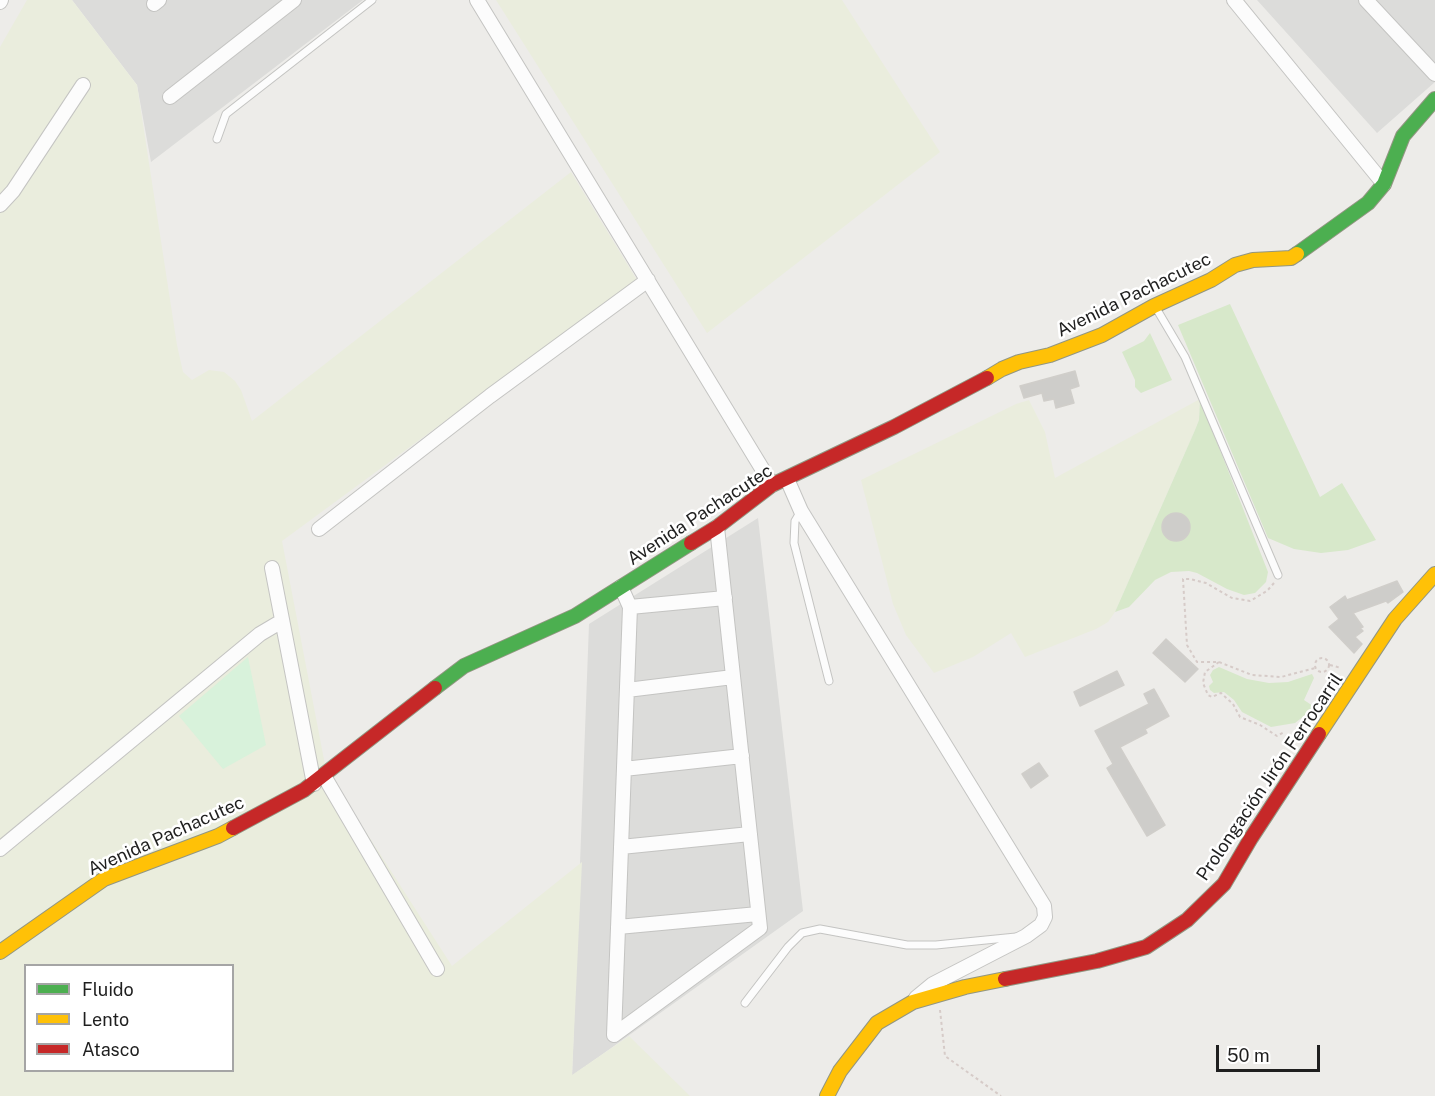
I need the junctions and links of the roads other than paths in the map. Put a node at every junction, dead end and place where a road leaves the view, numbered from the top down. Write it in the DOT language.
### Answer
graph roads {
  1 [pos="294,0"];
  2 [pos="372,0"];
  3 [pos="477,0"];
  4 [pos="1234,0"];
  5 [pos="1366,0"];
  6 [pos="1435,74"];
  7 [pos="83,85"];
  8 [pos="170,97"];
  9 [pos="1435,99"];
  10 [pos="217,140"];
  11 [pos="1384,184"];
  12 [pos="0,205"];
  13 [pos="648,280"];
  14 [pos="1154,306"];
  15 [pos="788,479"];
  16 [pos="772,485"];
  17 [pos="801,511"];
  18 [pos="717,527"];
  19 [pos="319,529"];
  20 [pos="272,568"];
  21 [pos="1435,574"];
  22 [pos="1278,575"];
  23 [pos="621,587"];
  24 [pos="725,598"];
  25 [pos="630,607"];
  26 [pos="282,621"];
  27 [pos="733,677"];
  28 [pos="829,681"];
  29 [pos="627,690"];
  30 [pos="742,756"];
  31 [pos="624,769"];
  32 [pos="319,780"];
  33 [pos="750,834"];
  34 [pos="621,847"];
  35 [pos="0,849"];
  36 [pos="758,914"];
  37 [pos="618,927"];
  38 [pos="1026,936"];
  39 [pos="0,952"];
  40 [pos="437,969"];
  41 [pos="913,1002"];
  42 [pos="744,1003"];
  43 [pos="840,1071"];
  44 [pos="827,1096"];
  45 [pos="836,1096"];
  1 -- 8 [label="street"];
  2 -- 10 [label="lane"];
  3 -- 13 [label="street"];
  4 -- 11 [label="street"];
  5 -- 6 [label="street"];
  7 -- 12 [label="street"];
  9 -- 11 [label="main road, Avenida Pachacutec"];
  11 -- 14 [label="main road, Avenida Pachacutec"];
  13 -- 16 [label="street"];
  13 -- 19 [label="street"];
  14 -- 15 [label="main road, Avenida Pachacutec"];
  14 -- 22 [label="lane"];
  15 -- 16 [label="main road, Avenida Pachacutec"];
  15 -- 17 [label="street"];
  16 -- 18 [label="main road, Avenida Pachacutec"];
  17 -- 28 [label="lane"];
  17 -- 38 [label="street"];
  18 -- 23 [label="main road, Avenida Pachacutec"];
  18 -- 24 [label="street"];
  20 -- 26 [label="street"];
  21 -- 41 [label="main road, Prolongación Jirón Ferrocarril"];
  23 -- 25 [label="street"];
  23 -- 32 [label="main road, Avenida Pachacutec"];
  24 -- 25 [label="street"];
  24 -- 27 [label="street"];
  25 -- 29 [label="street"];
  26 -- 32 [label="street"];
  26 -- 35 [label="street"];
  27 -- 29 [label="street"];
  27 -- 30 [label="street"];
  29 -- 31 [label="street"];
  30 -- 31 [label="street"];
  30 -- 33 [label="street"];
  31 -- 34 [label="street"];
  32 -- 39 [label="main road, Avenida Pachacutec"];
  32 -- 40 [label="street"];
  33 -- 34 [label="street"];
  33 -- 36 [label="street"];
  34 -- 37 [label="street"];
  36 -- 37 [label="street"];
  36 -- 37 [label="street"];
  38 -- 41 [label="street"];
  38 -- 42 [label="lane"];
  41 -- 43 [label="main road, Prolongación Jirón Ferrocarril"];
  43 -- 44 [label="main road, Prolongación Jirón Ferrocarril"];
  43 -- 45 [label="street"];
}
